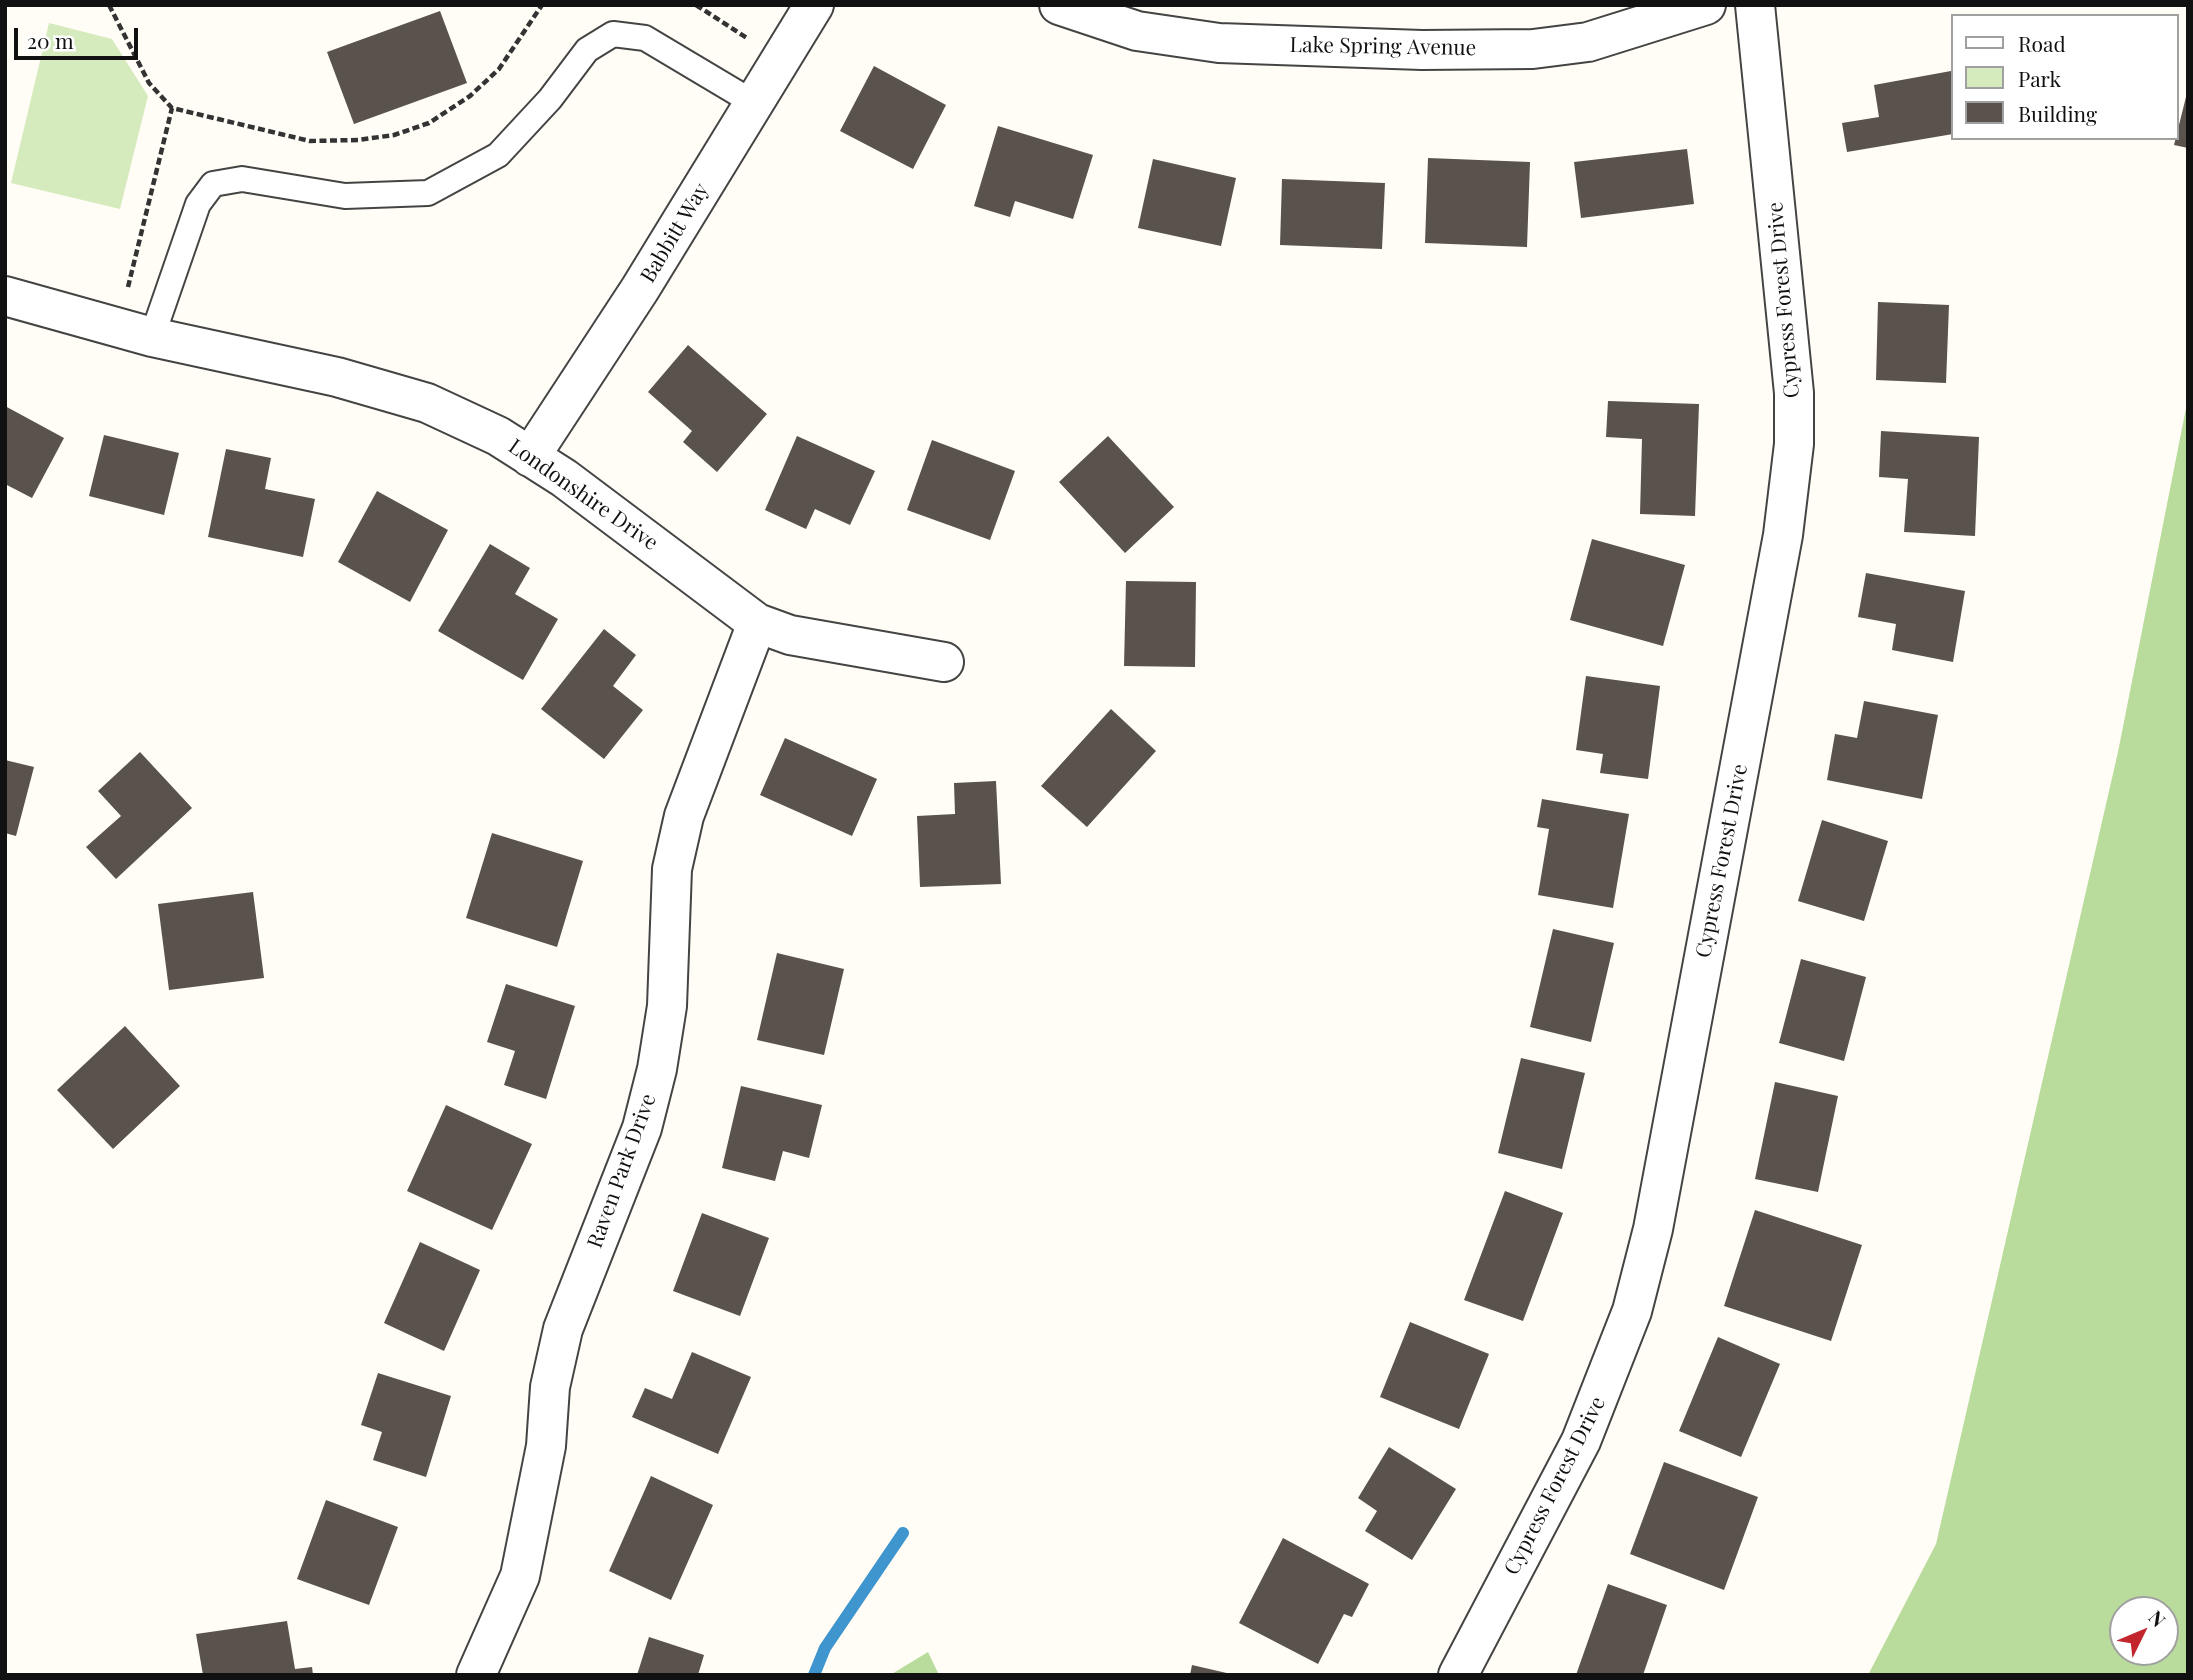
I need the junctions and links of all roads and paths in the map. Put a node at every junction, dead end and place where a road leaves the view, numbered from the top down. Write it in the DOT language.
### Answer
graph roads {
  1 [pos="109,5"];
  2 [pos="542,5"];
  3 [pos="696,5"];
  4 [pos="814,5"];
  5 [pos="1059,5"];
  6 [pos="1706,5"];
  7 [pos="1755,5"];
  8 [pos="748,38"];
  9 [pos="754,103"];
  10 [pos="172,108"];
  11 [pos="127,292"];
  12 [pos="5,296"];
  13 [pos="152,337"];
  14 [pos="530,457"];
  15 [pos="757,622"];
  16 [pos="944,662"];
  17 [pos="476,1675"];
  18 [pos="1458,1675"];
  1 -- 10 [label="path"];
  2 -- 10 [label="path"];
  3 -- 8 [label="path"];
  4 -- 9 [label="street, Babbitt Way"];
  5 -- 6 [label="street, Lake Spring Avenue"];
  7 -- 18 [label="street, Cypress Forest Drive"];
  9 -- 13 [label="lane"];
  9 -- 14 [label="street, Babbitt Way"];
  10 -- 11 [label="path"];
  12 -- 13 [label="street, Londonshire Drive"];
  13 -- 14 [label="street, Londonshire Drive"];
  14 -- 15 [label="street, Londonshire Drive"];
  15 -- 16 [label="street, Londonshire Drive"];
  15 -- 17 [label="street, Raven Park Drive"];
}
